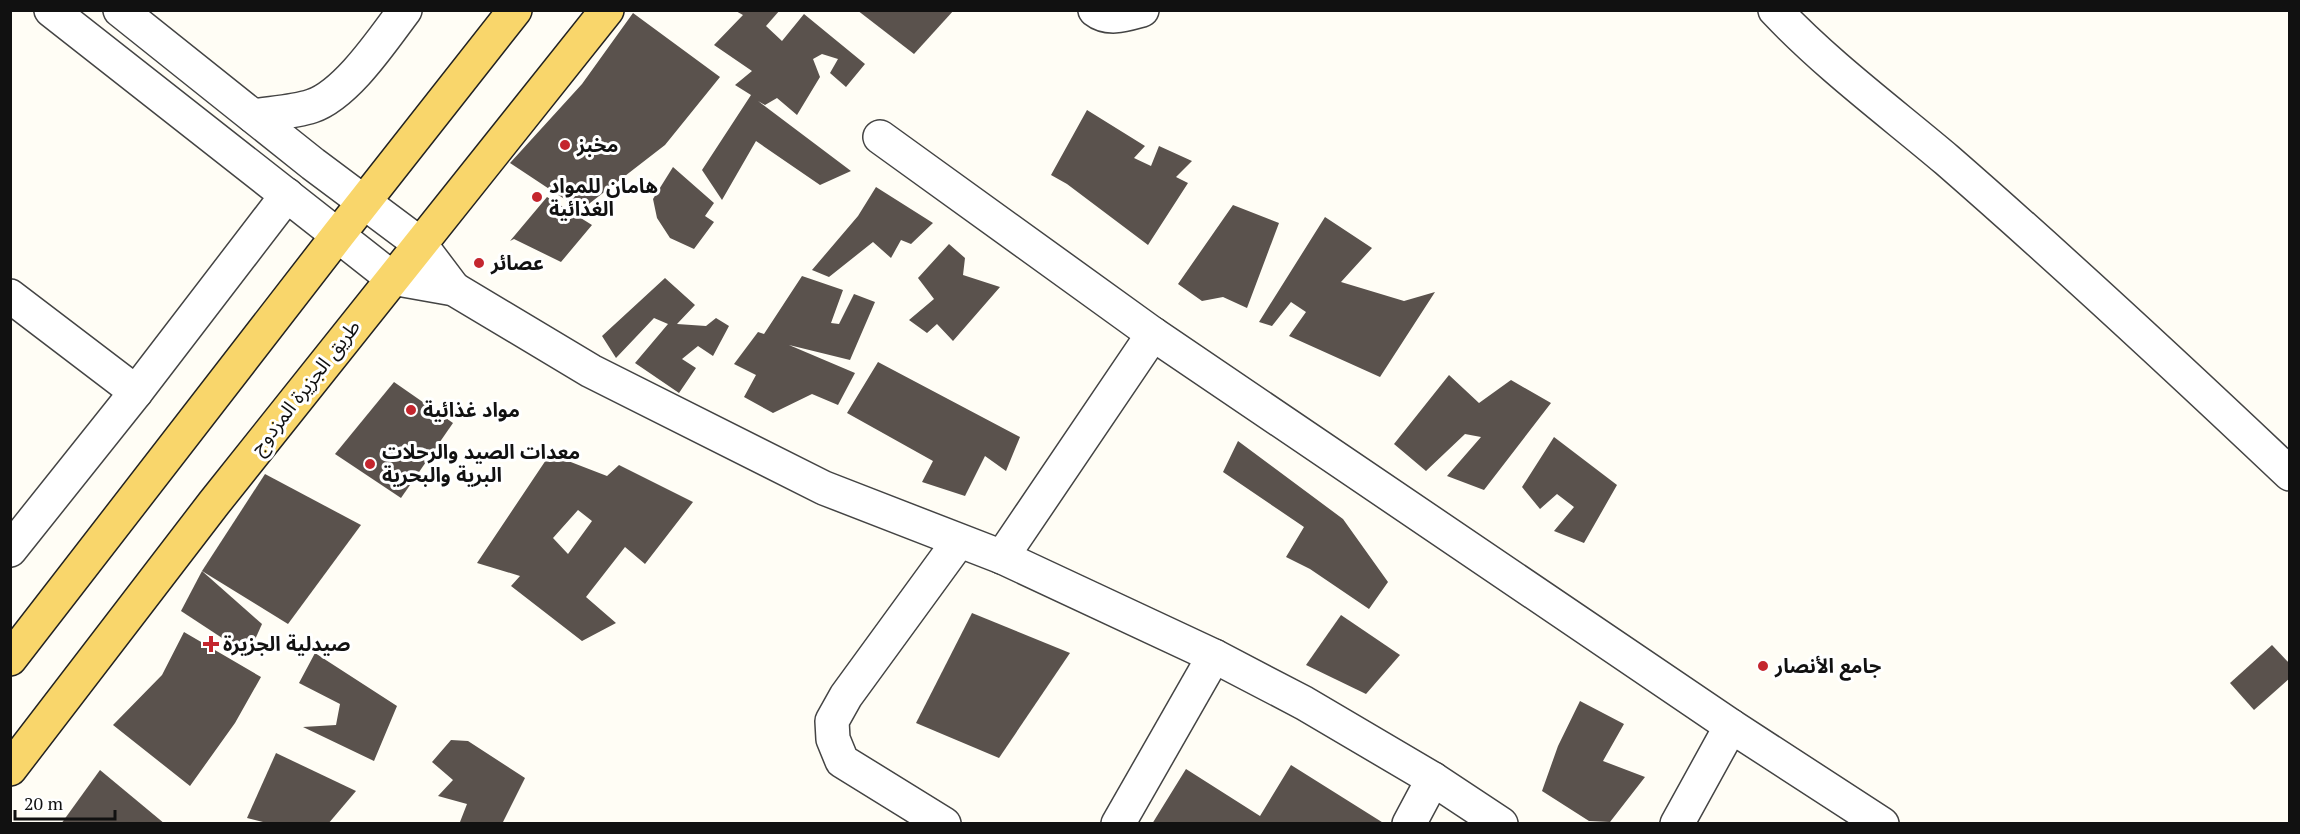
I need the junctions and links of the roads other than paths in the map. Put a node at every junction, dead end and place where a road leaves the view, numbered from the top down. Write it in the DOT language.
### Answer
graph roads {
  1 [pos="51,10"];
  2 [pos="120,10"];
  3 [pos="405,10"];
  4 [pos="515,10"];
  5 [pos="607,10"];
  6 [pos="1095,10"];
  7 [pos="1142,10"];
  8 [pos="1775,10"];
  9 [pos="253,116"];
  10 [pos="880,137"];
  11 [pos="287,195"];
  12 [pos="365,202"];
  13 [pos="338,234"];
  14 [pos="420,244"];
  15 [pos="392,278"];
  16 [pos="454,289"];
  17 [pos="10,296"];
  18 [pos="1153,334"];
  19 [pos="136,392"];
  20 [pos="2289,474"];
  21 [pos="959,541"];
  22 [pos="10,550"];
  23 [pos="1002,557"];
  24 [pos="1214,656"];
  25 [pos="10,659"];
  26 [pos="1731,726"];
  27 [pos="10,769"];
  28 [pos="1433,779"];
  29 [pos="944,824"];
  30 [pos="1118,824"];
  31 [pos="1409,824"];
  32 [pos="1501,824"];
  33 [pos="1677,824"];
  34 [pos="1882,824"];
  1 -- 11 [label="street"];
  2 -- 9 [label="street"];
  3 -- 9 [label="street"];
  4 -- 12 [label="main road"];
  5 -- 14 [label="main road, طريق الجزيرة المزدوج"];
  6 -- 7 [label="street"];
  8 -- 20 [label="street"];
  9 -- 12 [label="street"];
  10 -- 18 [label="street"];
  11 -- 13 [label="street"];
  11 -- 19 [label="street"];
  12 -- 13 [label="main road"];
  12 -- 14 [label="street"];
  13 -- 15 [label="street"];
  13 -- 25 [label="main road"];
  14 -- 15 [label="main road, طريق الجزيرة المزدوج"];
  14 -- 16 [label="street"];
  15 -- 16 [label="street"];
  15 -- 27 [label="main road, طريق الجزيرة المزدوج"];
  16 -- 21 [label="street"];
  17 -- 19 [label="street"];
  18 -- 23 [label="street"];
  18 -- 26 [label="street"];
  19 -- 22 [label="street"];
  21 -- 23 [label="street"];
  21 -- 29 [label="street"];
  23 -- 24 [label="street"];
  24 -- 28 [label="street"];
  24 -- 30 [label="street"];
  26 -- 33 [label="street"];
  26 -- 34 [label="street"];
  28 -- 31 [label="street"];
  28 -- 32 [label="street"];
}
